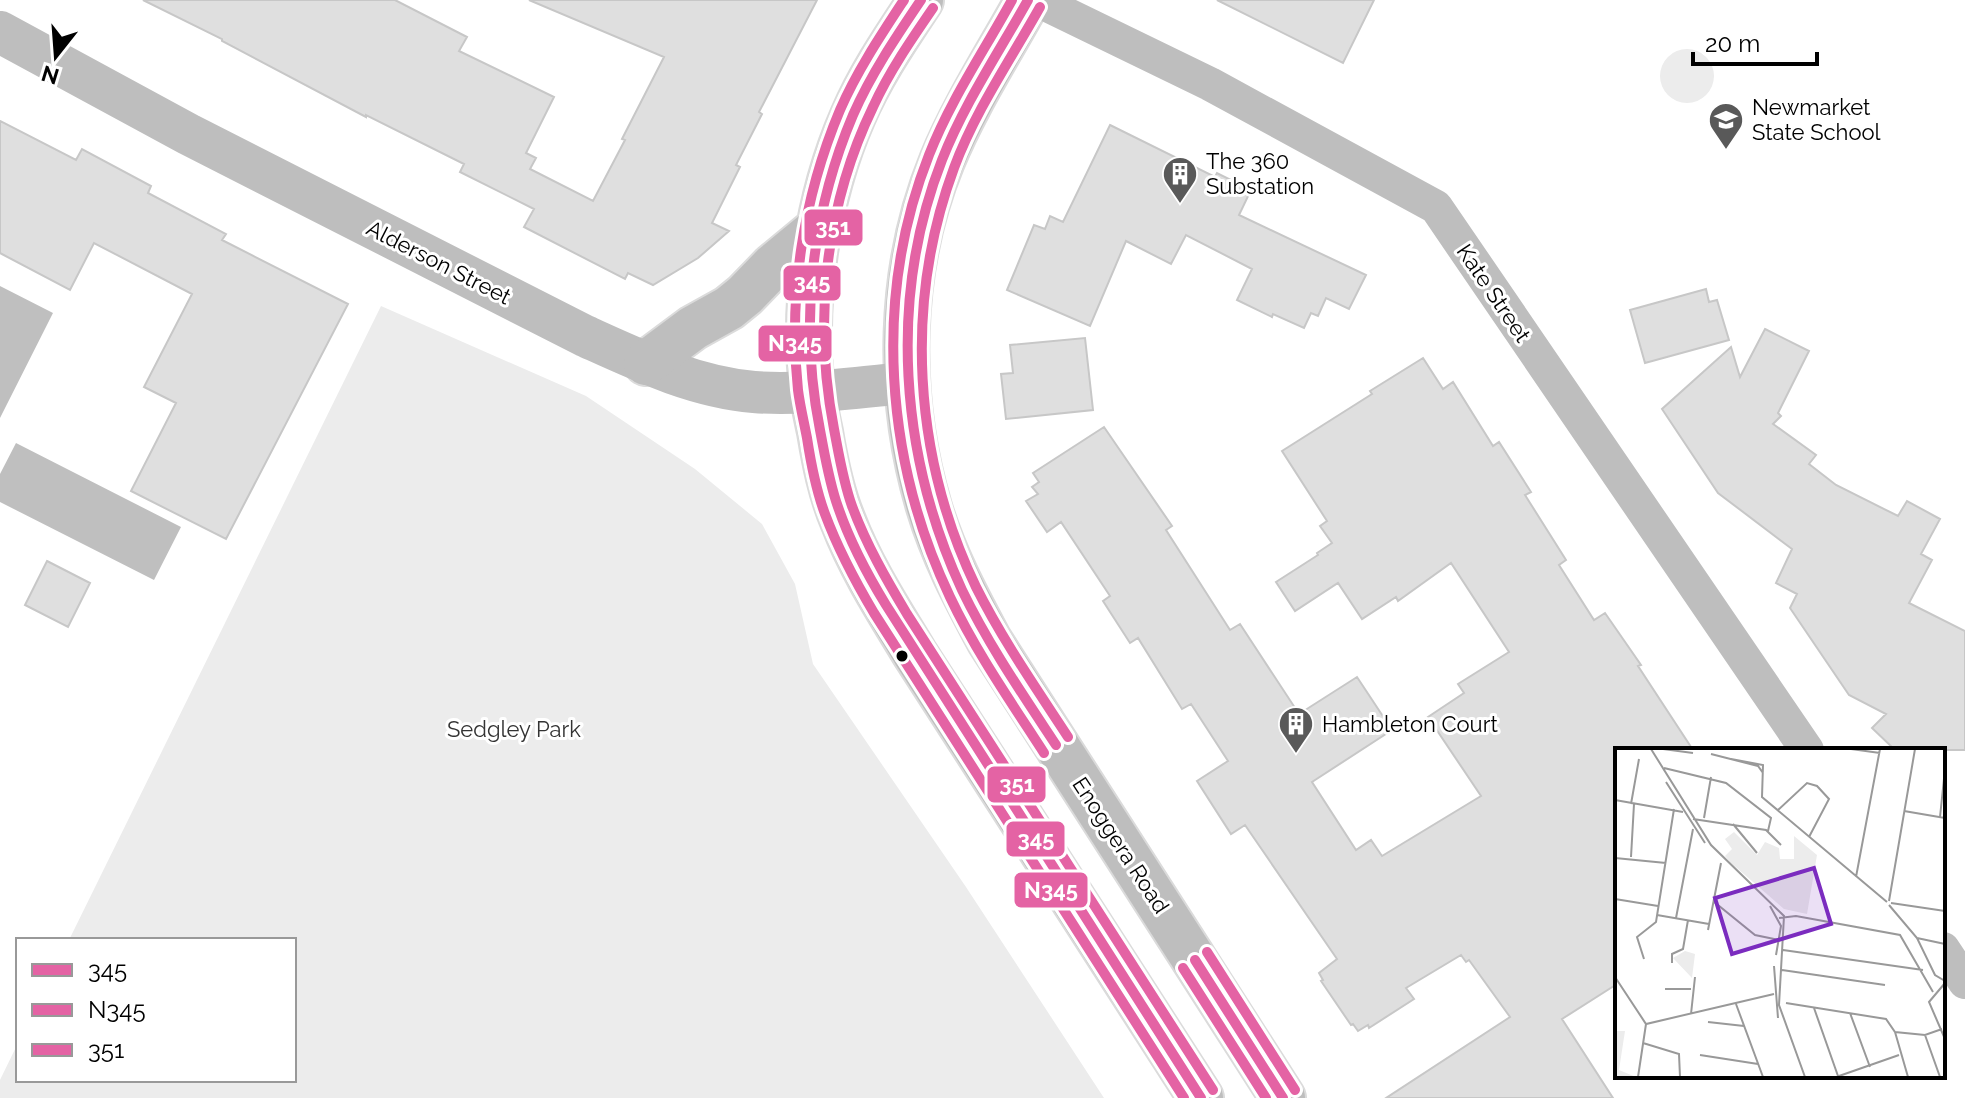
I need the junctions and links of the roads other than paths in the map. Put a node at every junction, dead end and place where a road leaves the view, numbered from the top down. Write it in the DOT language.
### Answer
graph roads {
  1 [pos="921,0"];
  2 [pos="1028,0"];
  3 [pos="1037,0"];
  4 [pos="0,32"];
  5 [pos="819,228"];
  6 [pos="646,363"];
  7 [pos="907,383"];
  8 [pos="812,391"];
  9 [pos="1806,748"];
  10 [pos="1945,952"];
  11 [pos="1965,982"];
  12 [pos="1201,1098"];
  13 [pos="1283,1098"];
  1 -- 5 [label="main road"];
  2 -- 7 [label="main road, Enoggera Road"];
  3 -- 9 [label="street, Kate Street"];
  4 -- 6 [label="street, Alderson Street"];
  5 -- 6 [label="main road"];
  5 -- 8 [label="main road"];
  6 -- 8 [label="street, Alderson Street"];
  7 -- 8 [label="street, Alderson Street"];
  7 -- 13 [label="main road, Enoggera Road"];
  8 -- 12 [label="main road"];
  10 -- 11 [label="street"];
}
